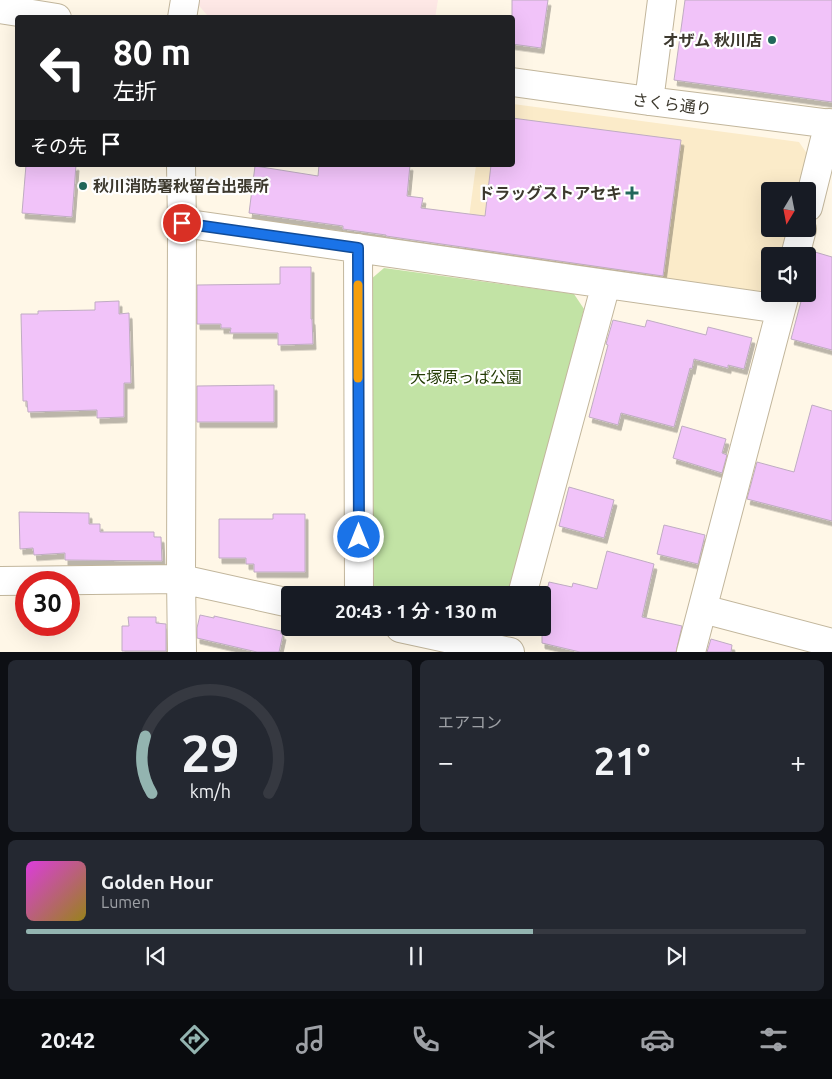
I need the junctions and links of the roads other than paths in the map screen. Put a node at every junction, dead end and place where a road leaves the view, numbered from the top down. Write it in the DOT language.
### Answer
graph roads {
  1 [pos="184,0"];
  2 [pos="662,0"];
  3 [pos="0,9"];
  4 [pos="38,15"];
  5 [pos="182,15"];
  6 [pos="515,82"];
  7 [pos="649,101"];
  8 [pos="831,124"];
  9 [pos="182,167"];
  10 [pos="815,182"];
  11 [pos="182,223"];
  12 [pos="358,248"];
  13 [pos="606,284"];
  14 [pos="761,300"];
  15 [pos="783,302"];
  16 [pos="180,579"];
  17 [pos="0,582"];
  18 [pos="359,586"];
  19 [pos="524,586"];
  20 [pos="281,601"];
  21 [pos="703,609"];
  22 [pos="459,636"];
  23 [pos="510,643"];
  24 [pos="832,643"];
  25 [pos="182,652"];
  26 [pos="692,652"];
  1 -- 5 [label="street"];
  2 -- 7 [label="street"];
  3 -- 4 [label="street"];
  6 -- 7 [label="street, さくら通り"];
  7 -- 8 [label="street, さくら通り"];
  8 -- 10 [label="street"];
  9 -- 11 [label="street"];
  11 -- 12 [label="street"];
  11 -- 16 [label="street"];
  12 -- 13 [label="street"];
  12 -- 18 [label="street"];
  13 -- 14 [label="street"];
  13 -- 19 [label="street"];
  15 -- 21 [label="street"];
  16 -- 17 [label="street"];
  16 -- 20 [label="street"];
  16 -- 25 [label="street"];
  21 -- 24 [label="street"];
  21 -- 26 [label="street"];
  22 -- 23 [label="street"];
}
